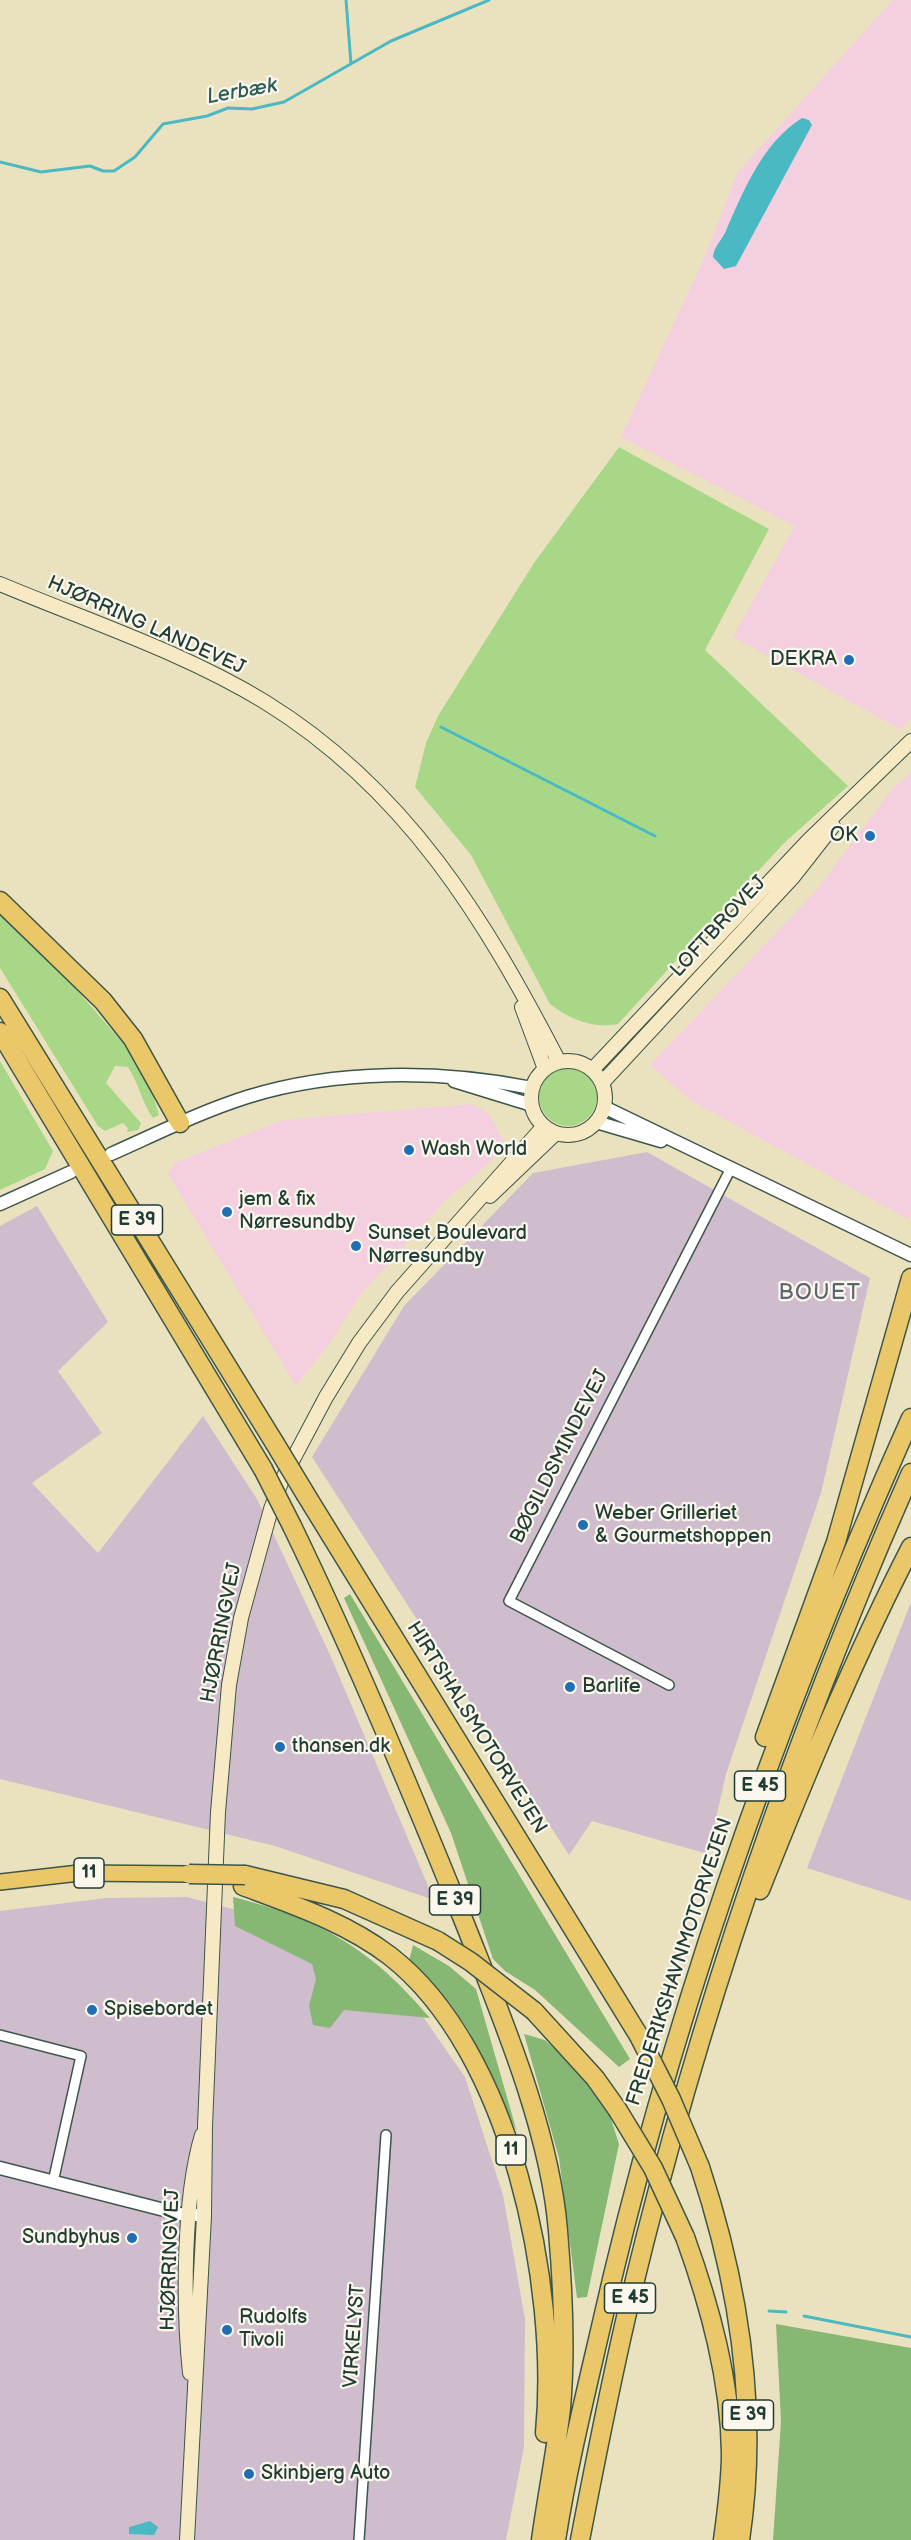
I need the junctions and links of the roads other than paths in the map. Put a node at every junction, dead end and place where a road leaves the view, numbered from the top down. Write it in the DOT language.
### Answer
graph roads {
  1 [pos="0,584"];
  2 [pos="911,741"];
  3 [pos="860,793"];
  4 [pos="0,902"];
  5 [pos="510,974"];
  6 [pos="0,998"];
  7 [pos="0,1032"];
  8 [pos="559,1062"];
  9 [pos="546,1069"];
  10 [pos="592,1070"];
  11 [pos="444,1078"];
  12 [pos="602,1083"];
  13 [pos="532,1088"];
  14 [pos="532,1105"];
  15 [pos="604,1107"];
  16 [pos="596,1122"];
  17 [pos="180,1124"];
  18 [pos="550,1130"];
  19 [pos="683,1147"];
  20 [pos="111,1154"];
  21 [pos="730,1170"];
  22 [pos="71,1172"];
  23 [pos="0,1204"];
  24 [pos="911,1255"];
  25 [pos="911,1278"];
  26 [pos="911,1418"];
  27 [pos="911,1473"];
  28 [pos="911,1547"];
  29 [pos="669,1686"];
  30 [pos="184,1873"];
  31 [pos="244,1881"];
  32 [pos="0,1882"];
  33 [pos="680,2027"];
  34 [pos="0,2035"];
  35 [pos="694,2060"];
  36 [pos="386,2135"];
  37 [pos="0,2168"];
  38 [pos="52,2182"];
  39 [pos="197,2216"];
  40 [pos="187,2540"];
  41 [pos="359,2540"];
  42 [pos="532,2540"];
  43 [pos="541,2540"];
  44 [pos="556,2540"];
  45 [pos="580,2540"];
  46 [pos="723,2540"];
  47 [pos="740,2540"];
  1 -- 5 [label="main road, HJØRRING LANDEVEJ"];
  2 -- 3 [label="main road, LOFTBROVEJ"];
  3 -- 10 [label="main road, LOFTBROVEJ"];
  3 -- 12 [label="main road, LOFTBROVEJ"];
  4 -- 17 [label="highway"];
  5 -- 8 [label="main road, HJØRRING LANDEVEJ"];
  5 -- 9 [label="main road, HJØRRING LANDEVEJ"];
  6 -- 47 [label="highway, HIRTSHALSMOTORVEJEN / E 39, bridge"];
  7 -- 43 [label="highway, E 39, bridge"];
  8 -- 9 [label="main road"];
  8 -- 10 [label="main road"];
  9 -- 13 [label="main road"];
  10 -- 12 [label="main road"];
  11 -- 13 [label="street"];
  11 -- 14 [label="street"];
  11 -- 17 [label="street"];
  12 -- 15 [label="main road"];
  13 -- 14 [label="main road"];
  14 -- 18 [label="main road"];
  15 -- 16 [label="main road"];
  15 -- 19 [label="street"];
  16 -- 18 [label="main road"];
  16 -- 19 [label="street"];
  17 -- 20 [label="street"];
  18 -- 39 [label="main road, HJØRRINGVEJ"];
  19 -- 21 [label="street"];
  21 -- 24 [label="street"];
  21 -- 29 [label="street, BØGILDSMINDEVEJ"];
  22 -- 23 [label="street"];
  25 -- 33 [label="highway"];
  26 -- 33 [label="highway, FREDERIKSHAVNMOTORVEJEN / E 45"];
  27 -- 35 [label="highway, E 45"];
  28 -- 35 [label="highway"];
  30 -- 31 [label="highway, 11, bridge"];
  30 -- 32 [label="main road, 11"];
  31 -- 42 [label="highway, 11"];
  31 -- 46 [label="highway, 11, bridge"];
  33 -- 44 [label="highway, FREDERIKSHAVNMOTORVEJEN / E 45"];
  34 -- 38 [label="street"];
  35 -- 45 [label="highway, E 45"];
  36 -- 41 [label="street, VIRKELYST"];
  37 -- 38 [label="street"];
  38 -- 39 [label="street"];
  39 -- 40 [label="main road, HJØRRINGVEJ"];
}
